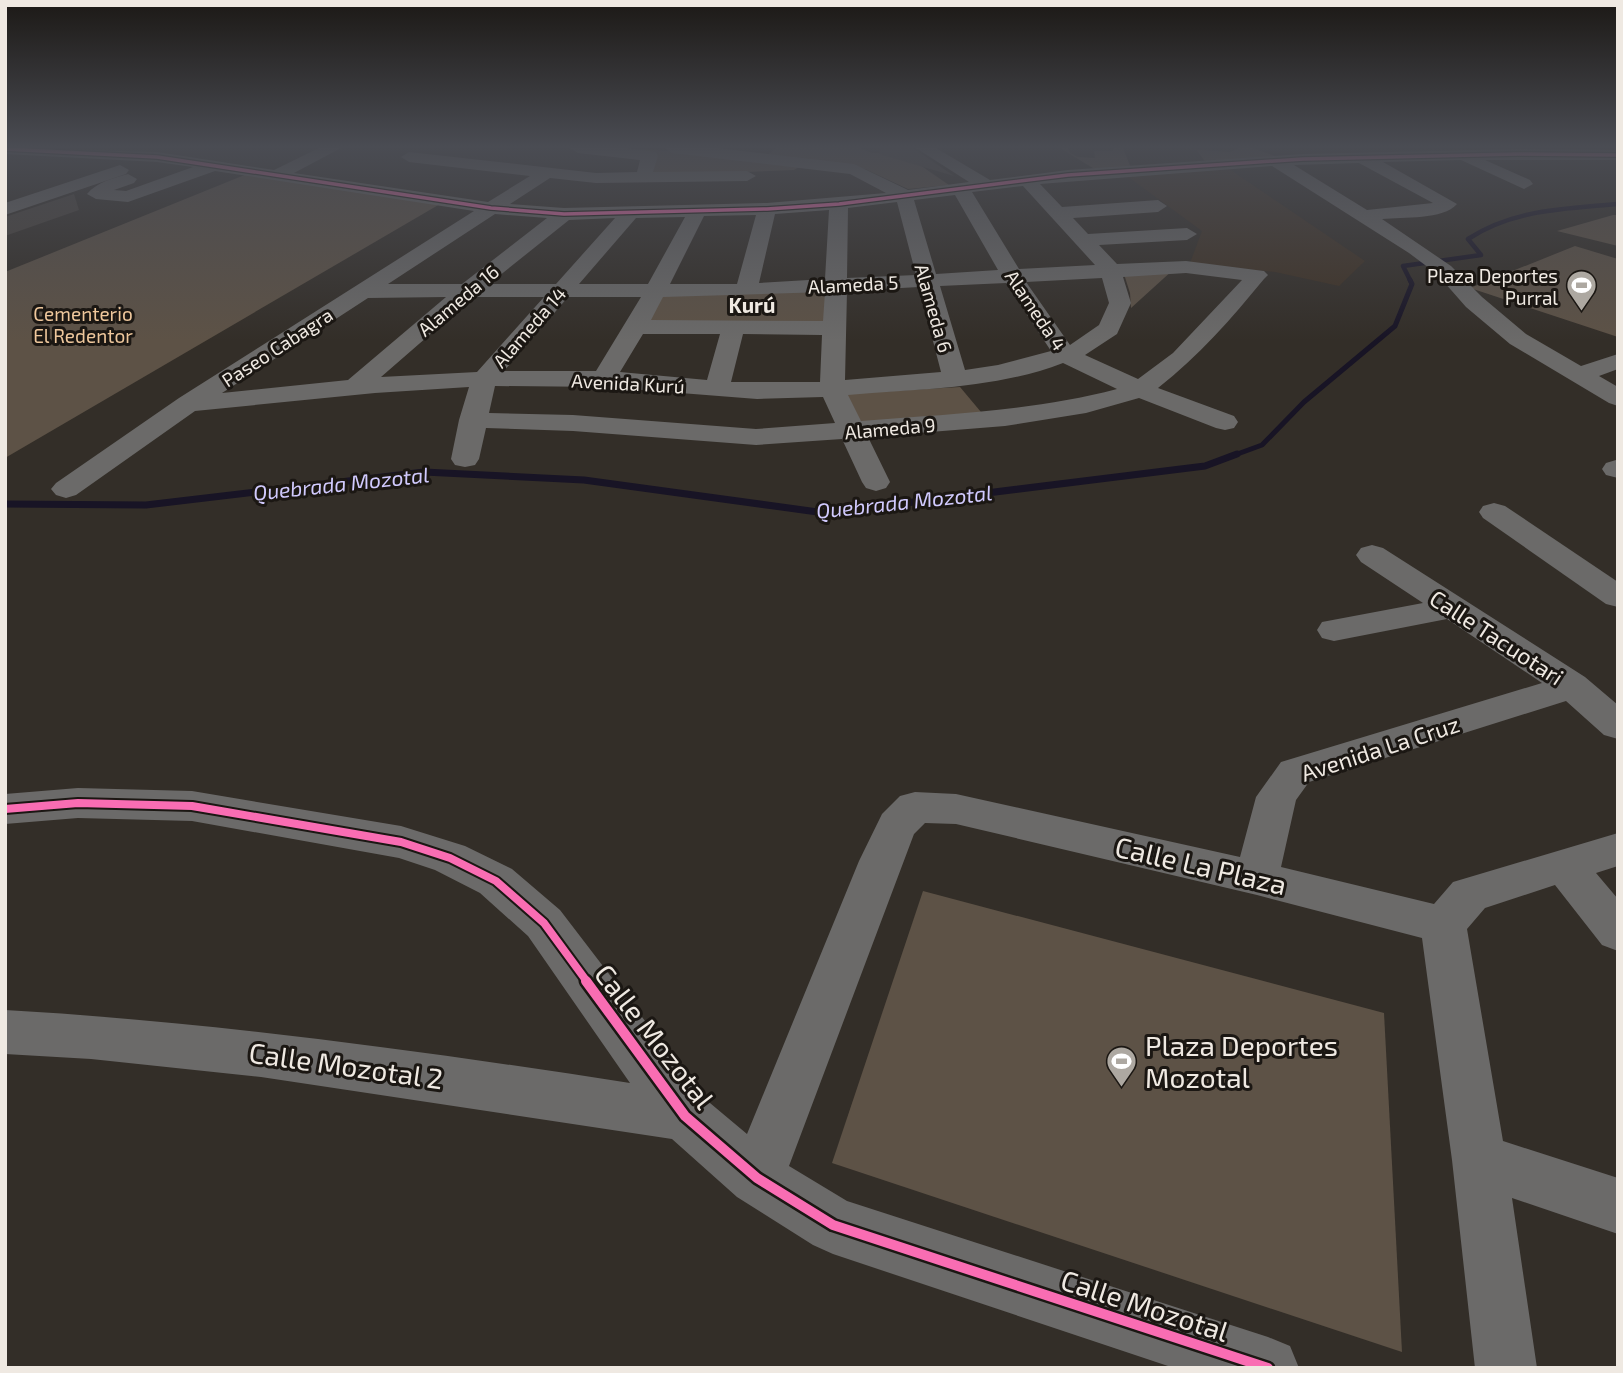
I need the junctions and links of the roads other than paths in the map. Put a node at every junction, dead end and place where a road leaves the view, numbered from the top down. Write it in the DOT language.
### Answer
graph roads {
  1 [pos="485,212"];
  2 [pos="541,212"];
  3 [pos="695,212"];
  4 [pos="697,212"];
  5 [pos="767,212"];
  6 [pos="839,212"];
  7 [pos="908,212"];
  8 [pos="975,212"];
  9 [pos="1070,212"];
  10 [pos="1356,212"];
  11 [pos="1398,212"];
  12 [pos="1057,213"];
  13 [pos="564,214"];
  14 [pos="629,214"];
  15 [pos="1361,216"];
  16 [pos="1187,234"];
  17 [pos="1081,240"];
  18 [pos="1186,267"];
  19 [pos="1110,270"];
  20 [pos="1012,275"];
  21 [pos="1257,275"];
  22 [pos="926,280"];
  23 [pos="834,286"];
  24 [pos="746,290"];
  25 [pos="365,291"];
  26 [pos="467,291"];
  27 [pos="1156,291"];
  28 [pos="560,292"];
  29 [pos="655,292"];
  30 [pos="1137,307"];
  31 [pos="636,327"];
  32 [pos="733,328"];
  33 [pos="834,328"];
  34 [pos="1108,331"];
  35 [pos="1065,355"];
  36 [pos="1618,361"];
  37 [pos="1580,375"];
  38 [pos="484,379"];
  39 [pos="604,379"];
  40 [pos="955,379"];
  41 [pos="354,388"];
  42 [pos="832,388"];
  43 [pos="717,389"];
  44 [pos="1140,390"];
  45 [pos="1618,398"];
  46 [pos="188,404"];
  47 [pos="472,420"];
  48 [pos="1225,422"];
  49 [pos="854,431"];
  50 [pos="465,459"];
  51 [pos="876,482"];
  52 [pos="66,489"];
  53 [pos="1494,512"];
  54 [pos="1372,555"];
  55 [pos="1618,597"];
  56 [pos="1453,608"];
  57 [pos="1334,630"];
  58 [pos="1572,686"];
  59 [pos="1618,726"];
  60 [pos="5,809"];
  61 [pos="1618,849"];
  62 [pos="1564,864"];
  63 [pos="1257,877"];
  64 [pos="1443,925"];
  65 [pos="1618,932"];
  66 [pos="5,1032"];
  67 [pos="685,1116"];
  68 [pos="1479,1160"];
  69 [pos="757,1178"];
  70 [pos="1618,1206"];
  71 [pos="1268,1368"];
  72 [pos="1506,1368"];
  1 -- 25 [label="street, Paseo Cabagra"];
  2 -- 13 [label="street"];
  3 -- 14 [label="street"];
  4 -- 29 [label="street"];
  5 -- 24 [label="street"];
  6 -- 23 [label="street"];
  7 -- 22 [label="street, Alameda 6"];
  8 -- 20 [label="street, Alameda 4"];
  9 -- 12 [label="street"];
  10 -- 15 [label="street"];
  11 -- 15 [label="street"];
  12 -- 17 [label="street"];
  13 -- 14 [label="street"];
  13 -- 26 [label="street, Alameda 16"];
  14 -- 28 [label="street, Alameda 14"];
  15 -- 37 [label="street"];
  16 -- 17 [label="street"];
  17 -- 19 [label="street"];
  18 -- 19 [label="street, Alameda 5"];
  18 -- 21 [label="street, Alameda 5"];
  18 -- 27 [label="street"];
  19 -- 20 [label="street, Alameda 5"];
  19 -- 34 [label="street"];
  20 -- 22 [label="street, Alameda 5"];
  20 -- 35 [label="street, Alameda 4"];
  21 -- 44 [label="street, Alameda 9"];
  22 -- 23 [label="street, Alameda 5"];
  22 -- 40 [label="street, Alameda 6"];
  23 -- 24 [label="street, Alameda 5"];
  23 -- 33 [label="street"];
  24 -- 29 [label="street, Alameda 5"];
  25 -- 26 [label="street, Alameda 5"];
  25 -- 46 [label="street, Paseo Cabagra"];
  26 -- 28 [label="street, Alameda 5"];
  26 -- 41 [label="street, Alameda 16"];
  28 -- 29 [label="street, Alameda 5"];
  28 -- 38 [label="street, Alameda 14"];
  29 -- 31 [label="street"];
  30 -- 34 [label="street, Avenida Kurú"];
  31 -- 32 [label="street"];
  31 -- 39 [label="street"];
  32 -- 33 [label="street"];
  32 -- 43 [label="street"];
  33 -- 42 [label="street"];
  34 -- 35 [label="street, Avenida Kurú"];
  35 -- 40 [label="street, Avenida Kurú"];
  35 -- 44 [label="street, Alameda 4"];
  36 -- 37 [label="street"];
  37 -- 45 [label="street"];
  38 -- 39 [label="street, Avenida Kurú"];
  38 -- 41 [label="street, Avenida Kurú"];
  38 -- 47 [label="street, Alameda 14"];
  39 -- 43 [label="street, Avenida Kurú"];
  40 -- 42 [label="street, Avenida Kurú"];
  41 -- 46 [label="street, Avenida Kurú"];
  42 -- 43 [label="street, Avenida Kurú"];
  42 -- 49 [label="street"];
  44 -- 48 [label="street, Alameda 4"];
  44 -- 49 [label="street, Alameda 9"];
  46 -- 52 [label="street, Paseo Cabagra"];
  47 -- 49 [label="street, Alameda 9"];
  47 -- 50 [label="street, Alameda 14"];
  49 -- 51 [label="street"];
  53 -- 55 [label="street"];
  54 -- 56 [label="street, Calle Tacuotari"];
  56 -- 57 [label="street"];
  56 -- 58 [label="street, Calle Tacuotari"];
  58 -- 59 [label="street, Calle Tacuotari"];
  58 -- 63 [label="street, Avenida La Cruz"];
  60 -- 67 [label="street, Calle Mozotal"];
  61 -- 62 [label="street"];
  62 -- 64 [label="street"];
  62 -- 65 [label="street"];
  63 -- 64 [label="street, Calle La Plaza"];
  63 -- 69 [label="street, Calle La Plaza"];
  64 -- 68 [label="street"];
  66 -- 67 [label="street, Calle Mozotal 2"];
  67 -- 69 [label="street, Calle Mozotal"];
  68 -- 70 [label="street"];
  68 -- 72 [label="street"];
  69 -- 71 [label="street, Calle Mozotal"];
}
